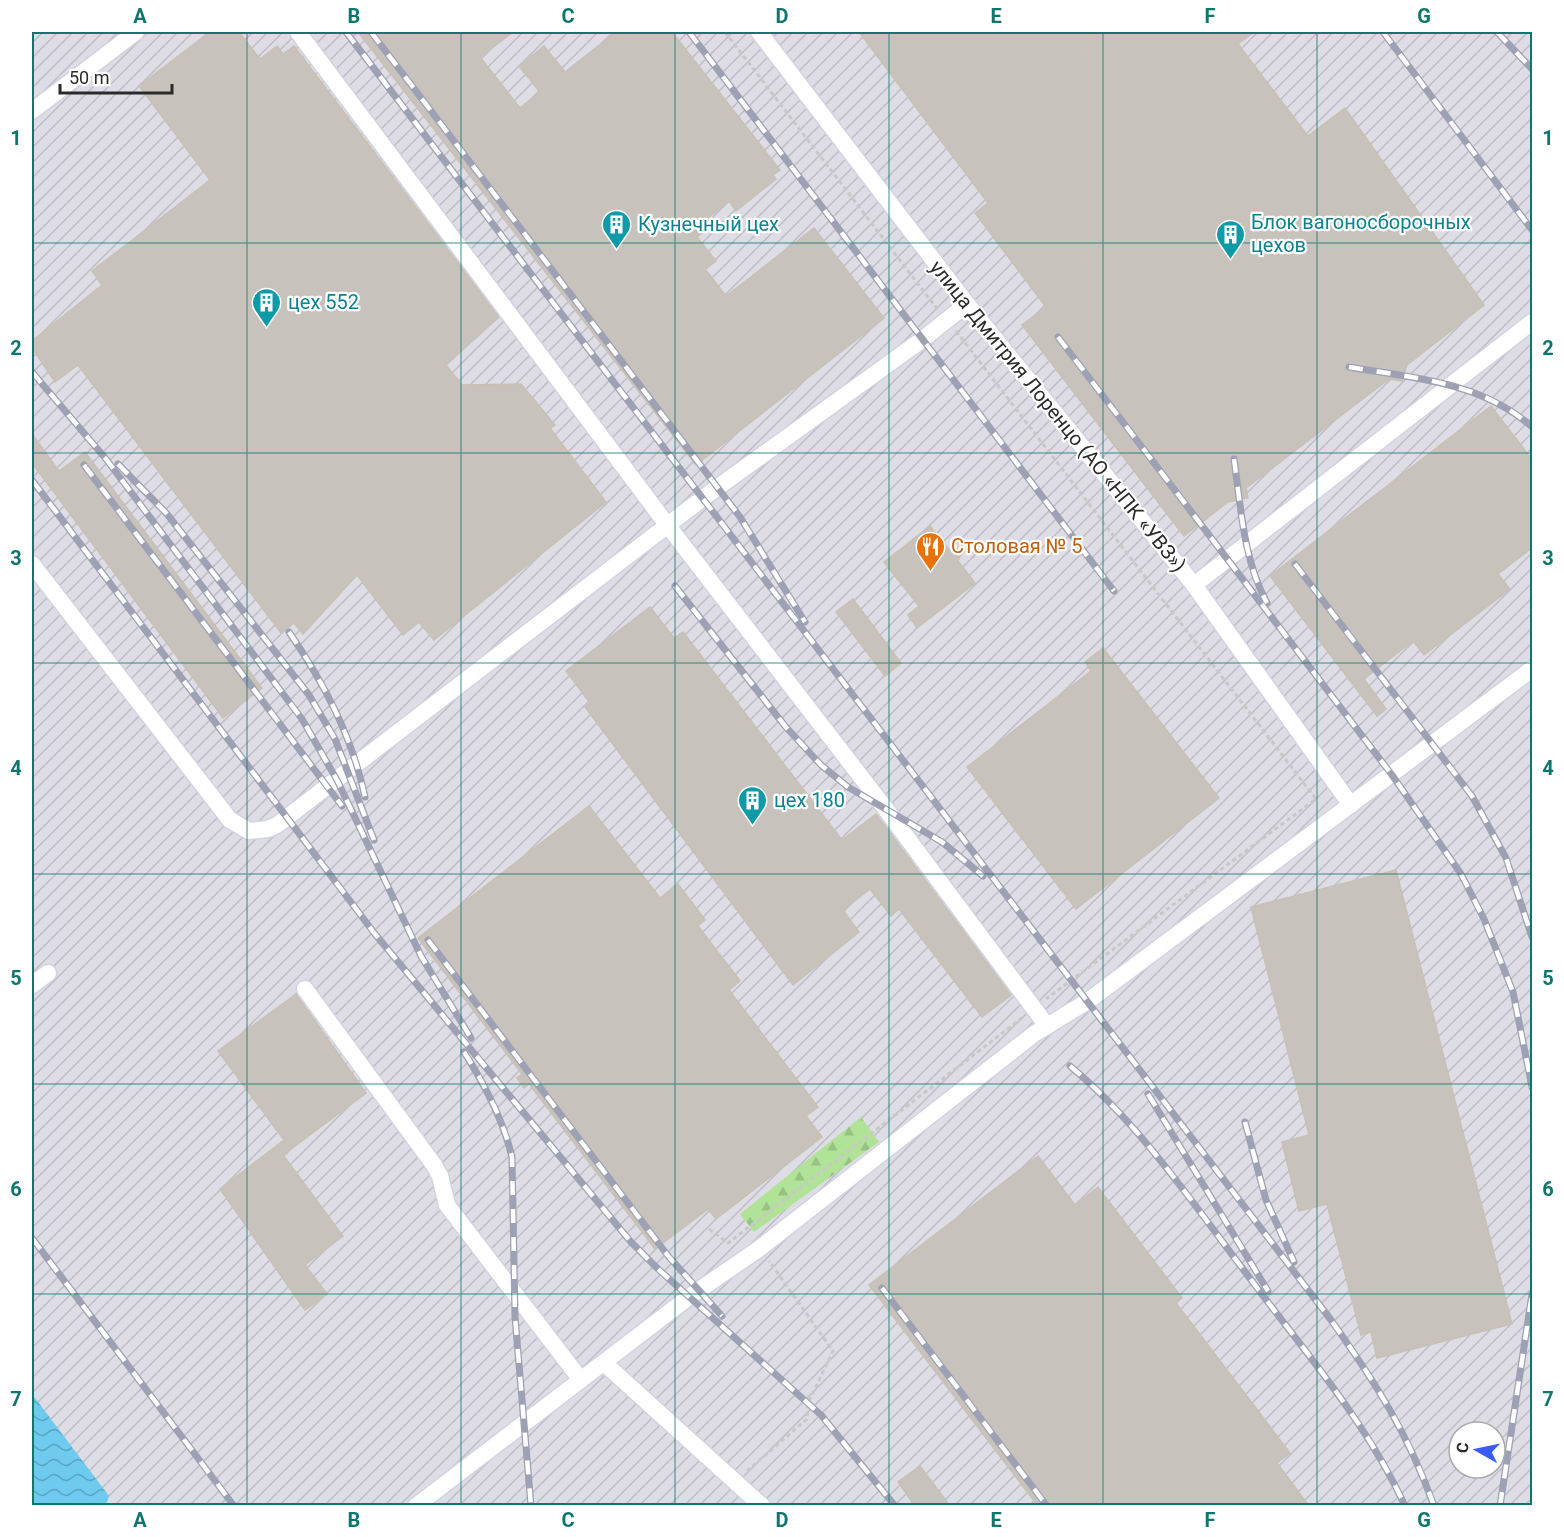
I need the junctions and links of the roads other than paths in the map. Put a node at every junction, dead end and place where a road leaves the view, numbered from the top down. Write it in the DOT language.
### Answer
graph roads {
  1 [pos="136,32"];
  2 [pos="297,32"];
  3 [pos="759,32"];
  4 [pos="32,111"];
  5 [pos="967,304"];
  6 [pos="1533,322"];
  7 [pos="669,526"];
  8 [pos="32,564"];
  9 [pos="1194,585"];
  10 [pos="1533,669"];
  11 [pos="1351,806"];
  12 [pos="48,973"];
  13 [pos="32,985"];
  14 [pos="305,989"];
  15 [pos="1047,1026"];
  16 [pos="604,1363"];
  17 [pos="581,1380"];
  18 [pos="416,1506"];
  19 [pos="762,1506"];
  1 -- 4 [label="lane"];
  2 -- 7 [label="lane"];
  3 -- 5 [label="lane, улица Дмитрия Лоренцо (АО «НПК «УВЗ»)"];
  5 -- 7 [label="lane"];
  5 -- 9 [label="lane, улица Дмитрия Лоренцо (АО «НПК «УВЗ»)"];
  6 -- 9 [label="lane"];
  7 -- 8 [label="lane"];
  7 -- 15 [label="lane"];
  9 -- 11 [label="lane, улица Дмитрия Лоренцо (АО «НПК «УВЗ»)"];
  10 -- 11 [label="lane"];
  11 -- 15 [label="lane"];
  12 -- 13 [label="lane"];
  14 -- 17 [label="lane"];
  15 -- 16 [label="lane"];
  16 -- 17 [label="lane"];
  16 -- 19 [label="lane"];
  17 -- 18 [label="lane"];
}
